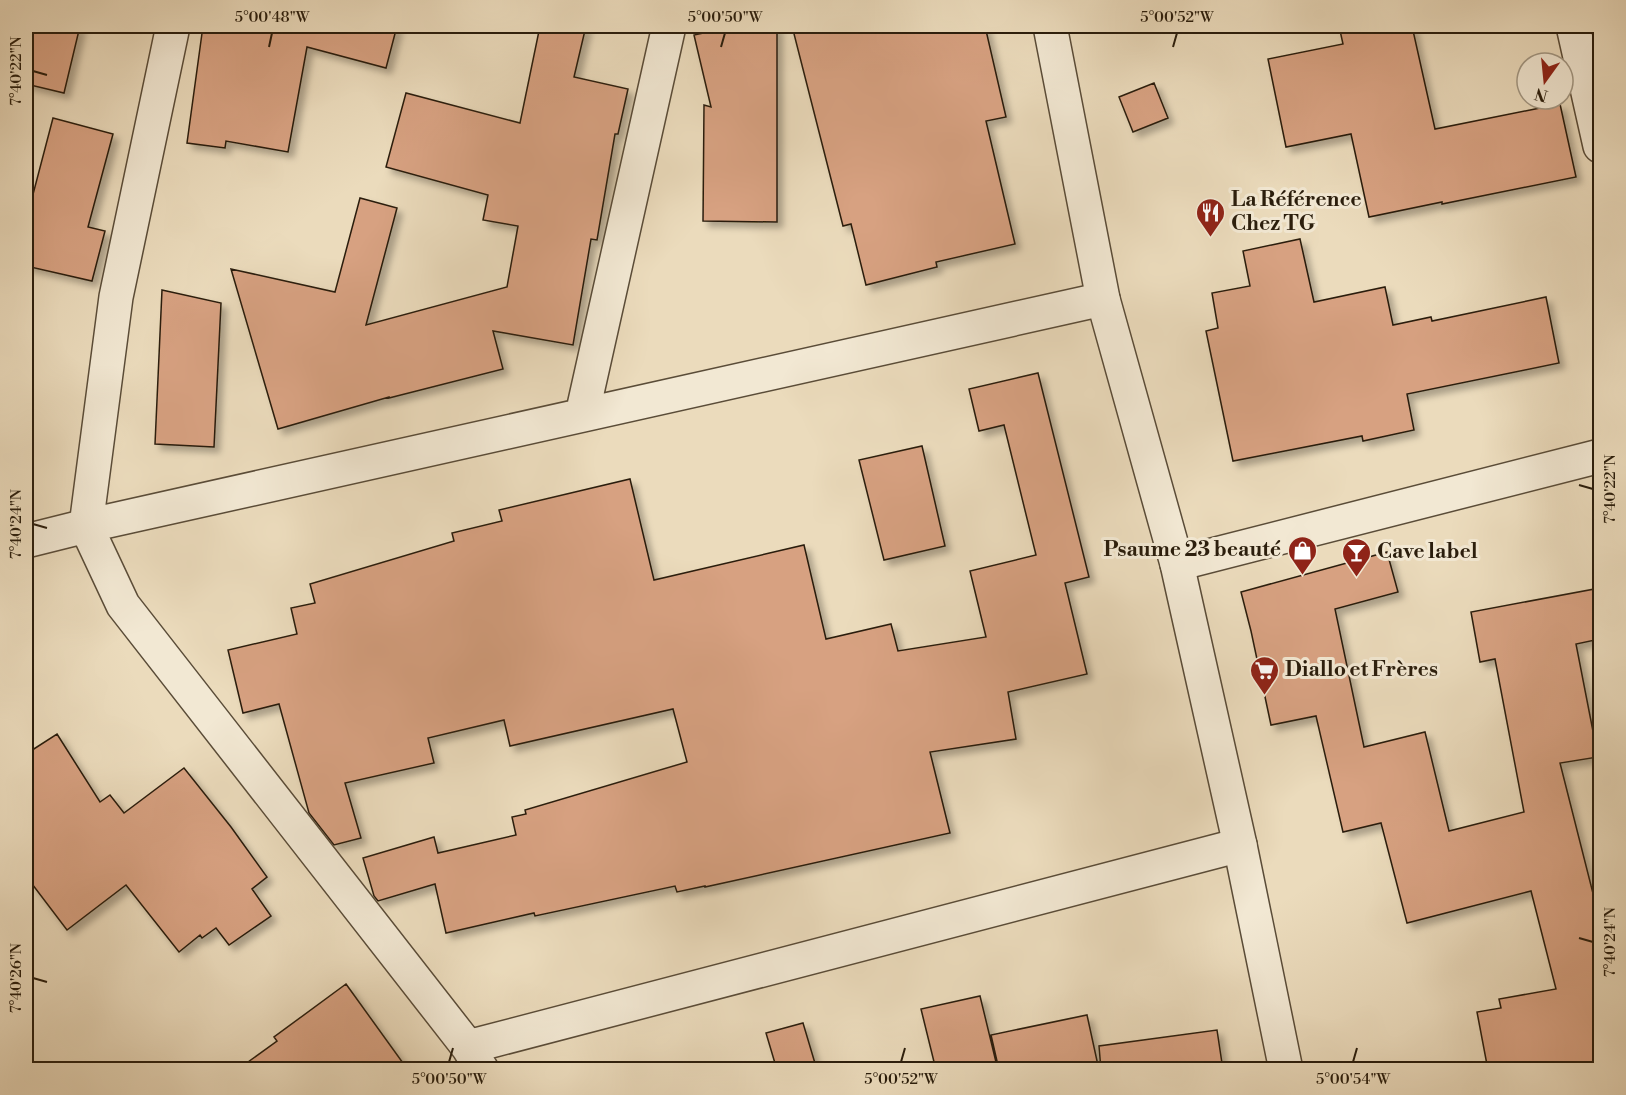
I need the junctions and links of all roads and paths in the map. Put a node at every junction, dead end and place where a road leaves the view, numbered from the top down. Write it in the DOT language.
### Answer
graph roads {
  1 [pos="173,26"];
  2 [pos="669,26"];
  3 [pos="1050,26"];
  4 [pos="1573,26"];
  5 [pos="1600,146"];
  6 [pos="1103,299"];
  7 [pos="582,415"];
  8 [pos="1600,456"];
  9 [pos="86,526"];
  10 [pos="26,541"];
  11 [pos="1177,564"];
  12 [pos="1240,845"];
  13 [pos="475,1058"];
  14 [pos="1286,1070"];
  1 -- 9 [label="street"];
  2 -- 7 [label="street"];
  3 -- 6 [label="street"];
  4 -- 5 [label="street"];
  6 -- 7 [label="street"];
  6 -- 11 [label="street"];
  7 -- 9 [label="street"];
  8 -- 11 [label="street"];
  9 -- 10 [label="street"];
  9 -- 13 [label="street"];
  11 -- 12 [label="street"];
  12 -- 13 [label="street"];
  12 -- 14 [label="street"];
}
